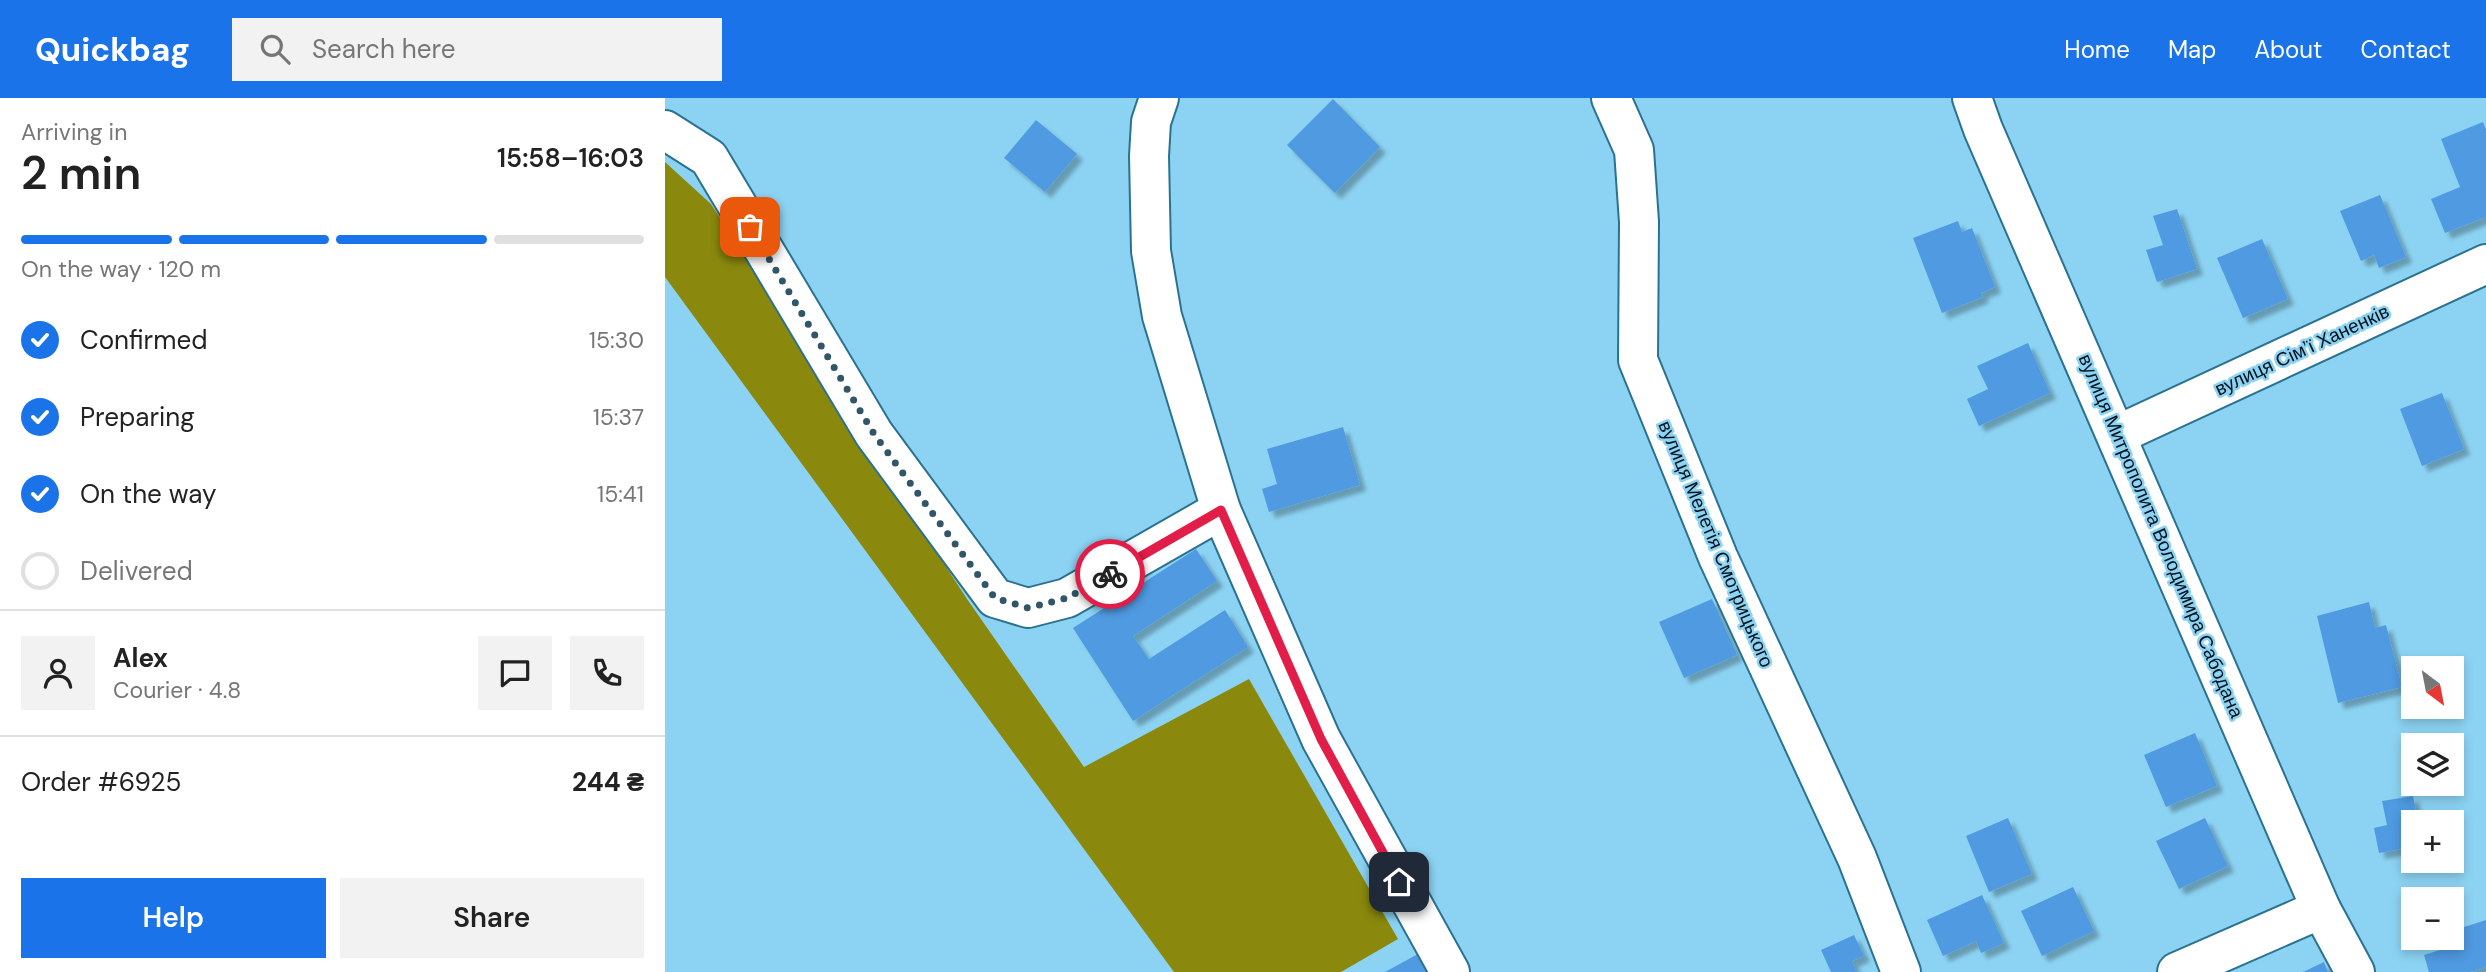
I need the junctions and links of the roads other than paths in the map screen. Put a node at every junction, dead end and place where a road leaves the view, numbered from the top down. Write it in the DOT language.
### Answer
graph roads {
  1 [pos="1159,98"];
  2 [pos="1611,98"];
  3 [pos="1972,98"];
  4 [pos="665,130"];
  5 [pos="2486,264"];
  6 [pos="2117,435"];
  7 [pos="1221,510"];
  8 [pos="2321,909"];
  9 [pos="1450,972"];
  10 [pos="1901,972"];
  11 [pos="2176,972"];
  12 [pos="2355,972"];
  1 -- 7 [label="street"];
  2 -- 10 [label="street, вулиця Мелетія Смотрицького"];
  3 -- 6 [label="street, вулиця Митрополита Володимира Сабодана"];
  4 -- 7 [label="street"];
  5 -- 6 [label="street, вулиця Сімʼї Ханенків"];
  6 -- 8 [label="street, вулиця Митрополита Володимира Сабодана"];
  7 -- 9 [label="street"];
  8 -- 11 [label="street"];
  8 -- 12 [label="street, вулиця Митрополита Володимира Сабодана"];
}
